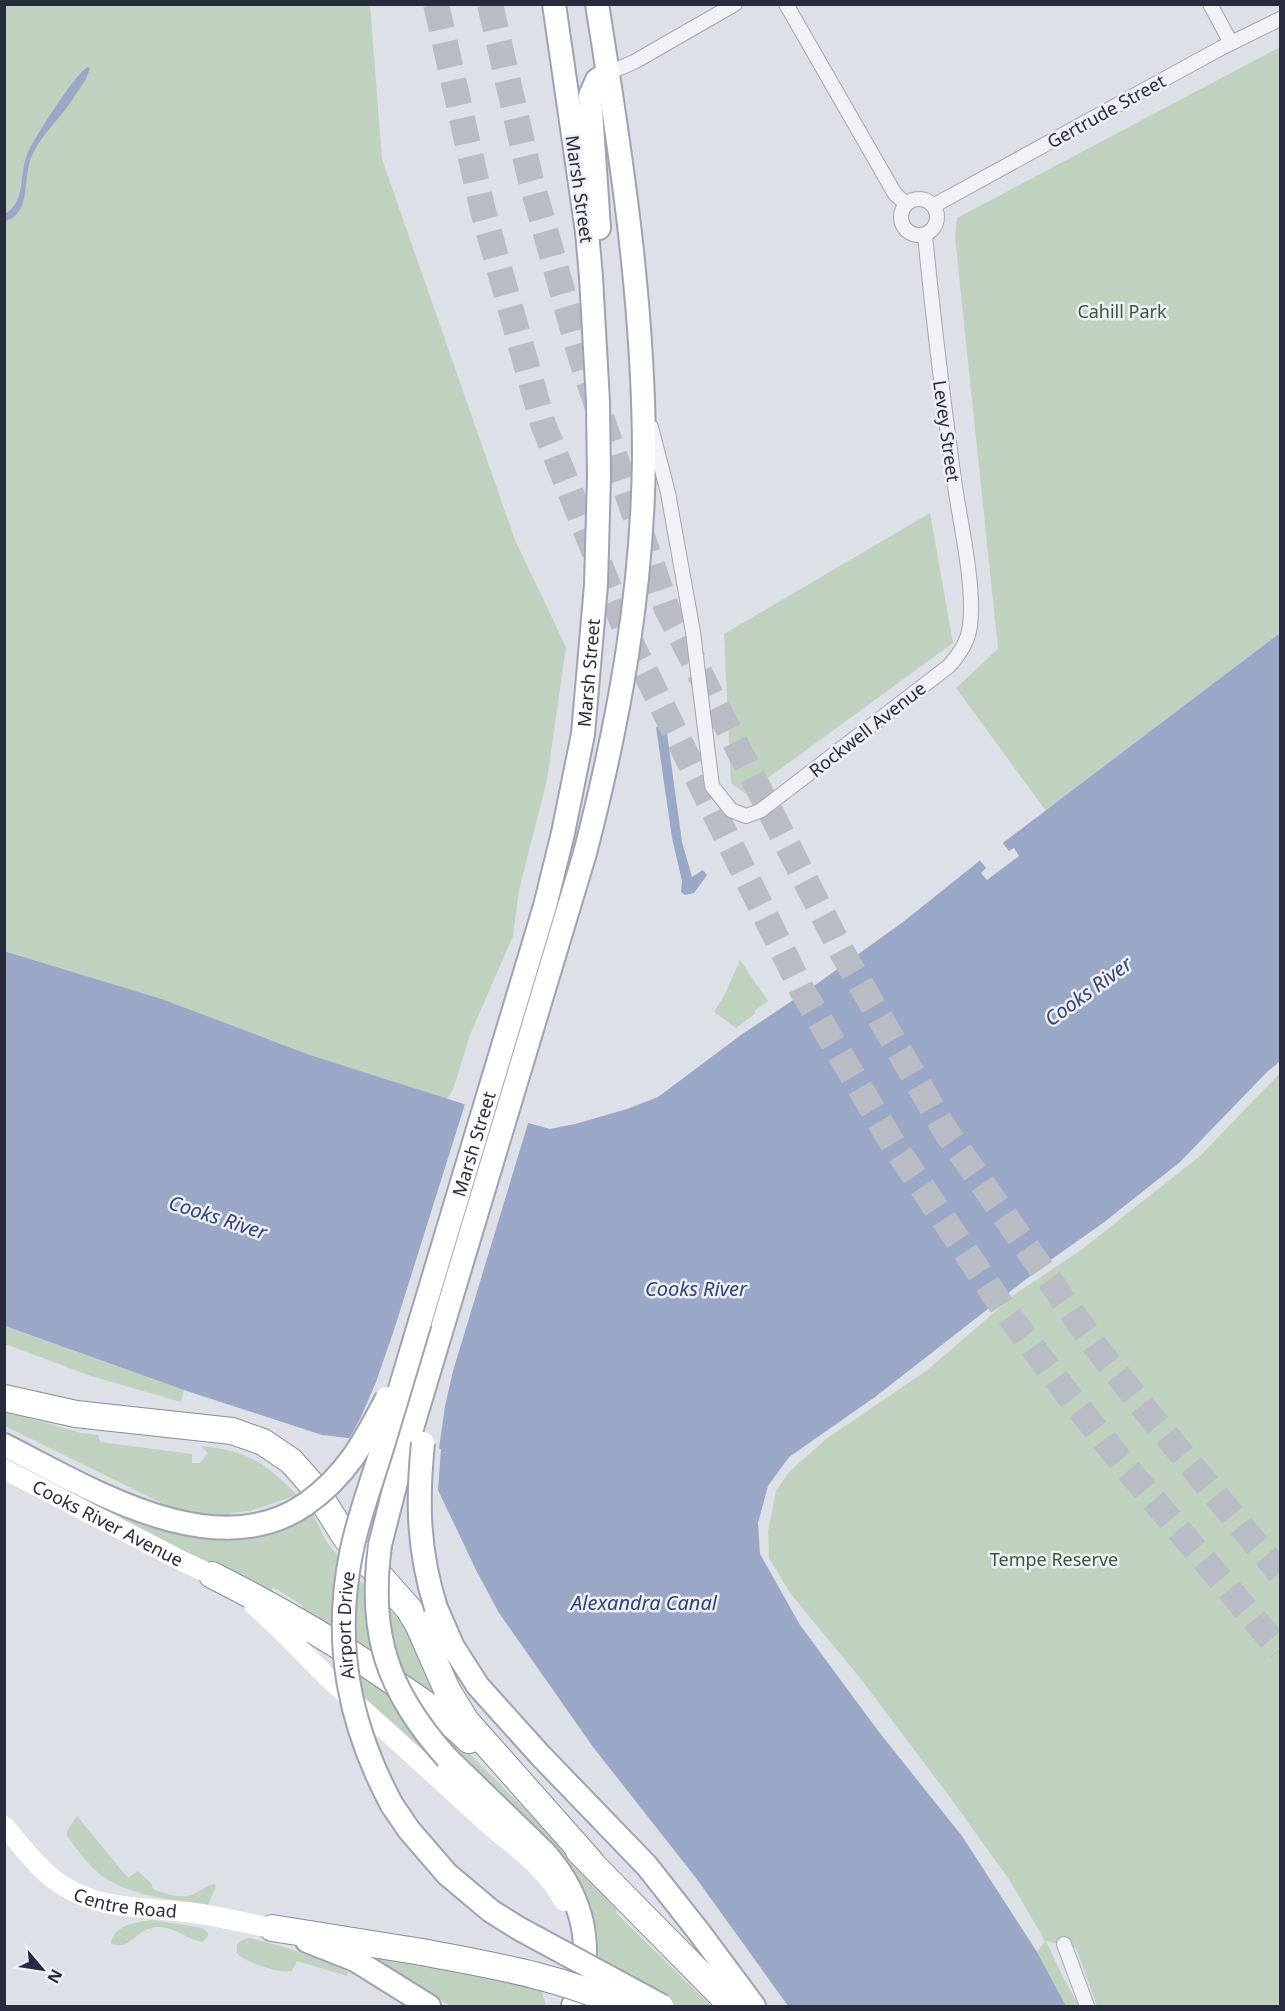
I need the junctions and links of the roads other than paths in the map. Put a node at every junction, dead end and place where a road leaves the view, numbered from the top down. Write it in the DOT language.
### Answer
graph roads {
  1 [pos="554,4"];
  2 [pos="597,4"];
  3 [pos="735,4"];
  4 [pos="786,4"];
  5 [pos="1210,4"];
  6 [pos="1281,19"];
  7 [pos="1232,43"];
  8 [pos="608,73"];
  9 [pos="906,204"];
  10 [pos="933,206"];
  11 [pos="925,235"];
  12 [pos="595,338"];
  13 [pos="643,395"];
  14 [pos="970,627"];
  15 [pos="746,816"];
  16 [pos="420,1322"];
  17 [pos="443,1329"];
  18 [pos="4,1398"];
  19 [pos="4,1439"];
  20 [pos="4,1445"];
  21 [pos="41,1463"];
  22 [pos="4,1469"];
  23 [pos="212,1575"];
  24 [pos="4,1826"];
  25 [pos="591,1862"];
  26 [pos="272,1928"];
  27 [pos="585,1943"];
  28 [pos="1064,1944"];
  29 [pos="429,2007"];
  30 [pos="562,2007"];
  31 [pos="573,2007"];
  32 [pos="623,2007"];
  33 [pos="662,2007"];
  34 [pos="732,2007"];
  35 [pos="754,2007"];
  36 [pos="1087,2007"];
  1 -- 12 [label="main road, Marsh Street"];
  2 -- 8 [label="main road, Marsh Street"];
  3 -- 8 [label="street"];
  4 -- 9 [label="street"];
  5 -- 7 [label="street"];
  6 -- 7 [label="street, Gertrude Street"];
  7 -- 10 [label="street, Gertrude Street"];
  8 -- 12 [label="main road"];
  8 -- 13 [label="main road, Marsh Street"];
  9 -- 10 [label="street"];
  9 -- 11 [label="street"];
  10 -- 11 [label="street"];
  11 -- 14 [label="street, Levey Street"];
  12 -- 16 [label="main road, Marsh Street"];
  13 -- 15 [label="street, Marsh Street"];
  13 -- 17 [label="main road, Marsh Street"];
  14 -- 15 [label="street, Rockwell Avenue"];
  16 -- 21 [label="main road, bridge"];
  16 -- 33 [label="main road, Airport Drive, bridge"];
  17 -- 27 [label="main road, bridge"];
  17 -- 35 [label="main road, bridge"];
  18 -- 25 [label="highway"];
  19 -- 21 [label="main road"];
  20 -- 21 [label="main road"];
  22 -- 23 [label="street, Cooks River Avenue"];
  23 -- 25 [label="highway"];
  23 -- 27 [label="street, Cooks River Avenue"];
  24 -- 26 [label="street, Centre Road"];
  25 -- 34 [label="highway"];
  26 -- 29 [label="main road"];
  26 -- 32 [label="highway, bridge"];
  27 -- 30 [label="main road"];
  27 -- 31 [label="main road"];
  28 -- 36 [label="street"];
}
